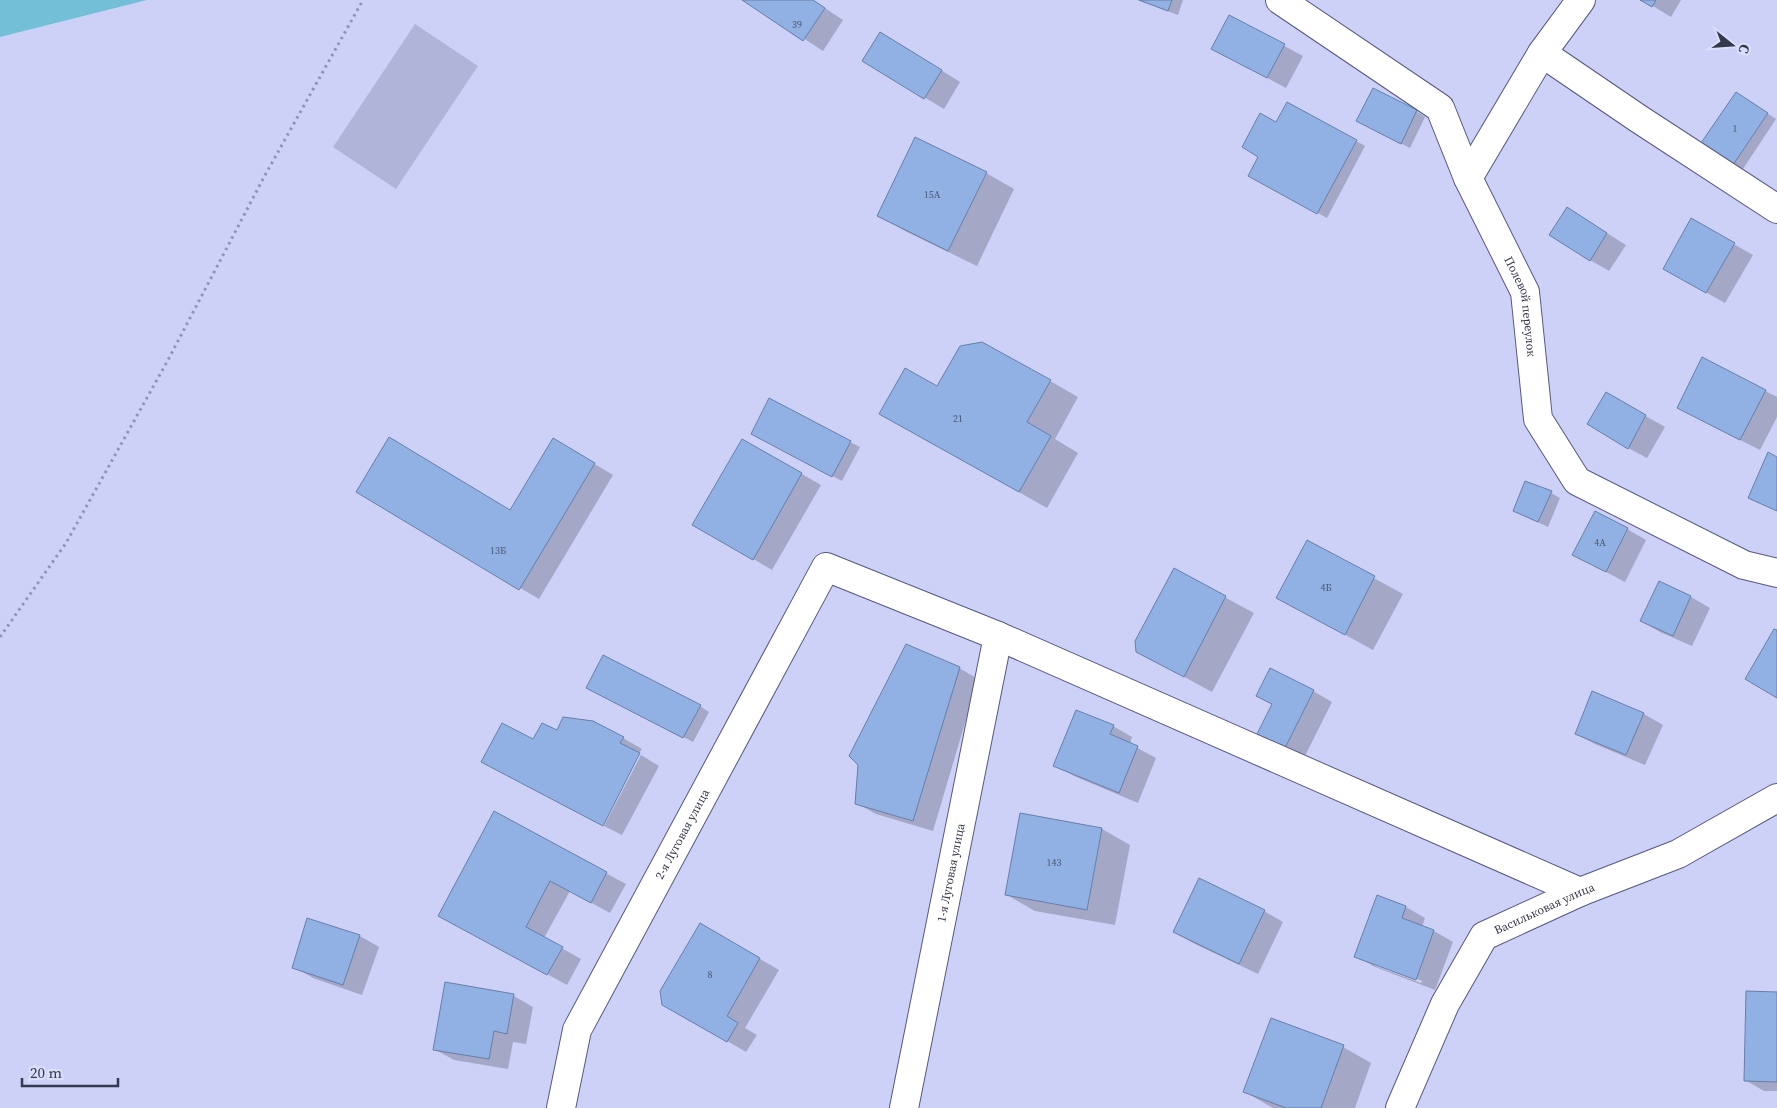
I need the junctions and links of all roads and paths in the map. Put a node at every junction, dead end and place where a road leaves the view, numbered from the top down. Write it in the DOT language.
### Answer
graph roads {
  1 [pos="363,0"];
  2 [pos="1280,0"];
  3 [pos="1581,0"];
  4 [pos="1542,53"];
  5 [pos="1468,178"];
  6 [pos="1777,209"];
  7 [pos="1777,573"];
  8 [pos="998,636"];
  9 [pos="0,637"];
  10 [pos="1777,798"];
  11 [pos="1580,892"];
  12 [pos="561,1108"];
  13 [pos="904,1108"];
  14 [pos="1400,1108"];
  1 -- 9 [label="path"];
  2 -- 5 [label="street, Полевой переулок"];
  3 -- 4 [label="street"];
  4 -- 5 [label="street"];
  4 -- 6 [label="street"];
  5 -- 7 [label="street, Полевой переулок"];
  8 -- 11 [label="street"];
  8 -- 12 [label="street, 2-я Луговая улица"];
  8 -- 13 [label="street, 1-я Луговая улица"];
  10 -- 11 [label="street, Васильковая улица"];
  11 -- 14 [label="street, Васильковая улица"];
}
